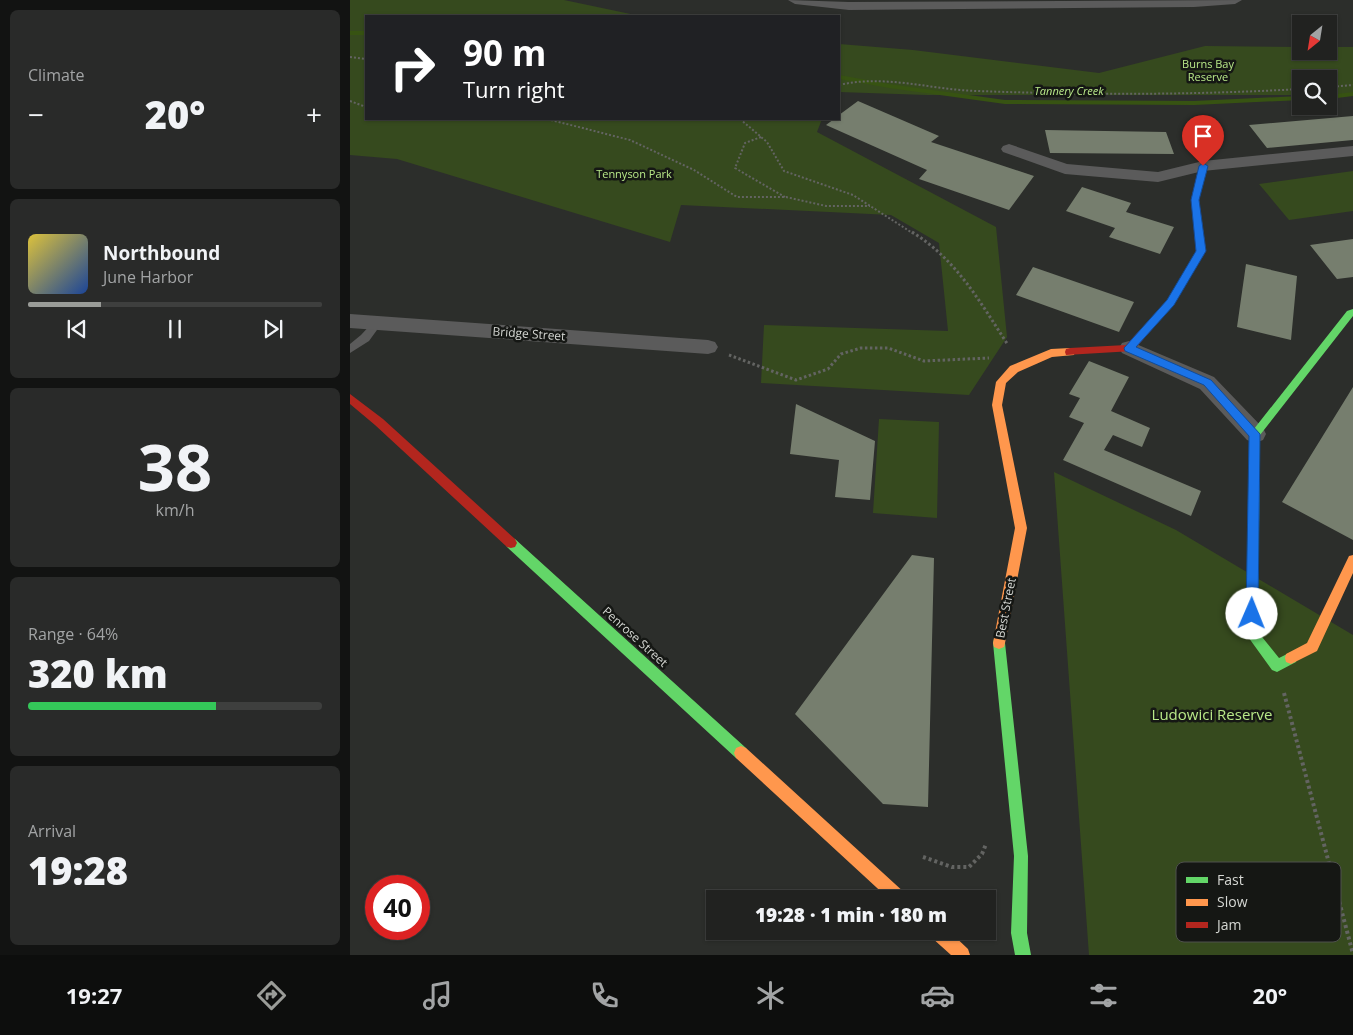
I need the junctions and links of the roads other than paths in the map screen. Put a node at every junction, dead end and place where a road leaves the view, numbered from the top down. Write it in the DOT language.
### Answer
graph roads {
  1 [pos="795,0"];
  2 [pos="1235,0"];
  3 [pos="1009,148"];
  4 [pos="1353,151"];
  5 [pos="1203,166"];
  6 [pos="1353,312"];
  7 [pos="350,321"];
  8 [pos="377,323"];
  9 [pos="708,347"];
  10 [pos="1129,348"];
  11 [pos="350,349"];
  12 [pos="350,398"];
  13 [pos="1255,434"];
  14 [pos="1353,560"];
  15 [pos="891,890"];
  16 [pos="946,940"];
  17 [pos="962,955"];
  18 [pos="1023,955"];
  1 -- 2 [label="street"];
  3 -- 5 [label="street"];
  4 -- 5 [label="street"];
  5 -- 10 [label="street"];
  6 -- 13 [label="street"];
  7 -- 8 [label="street, Bridge Street"];
  8 -- 9 [label="street, Bridge Street"];
  8 -- 11 [label="lane"];
  10 -- 13 [label="street"];
  10 -- 18 [label="street, Best Street"];
  12 -- 15 [label="street, Penrose Street"];
  13 -- 14 [label="street"];
  16 -- 17 [label="street"];
}
